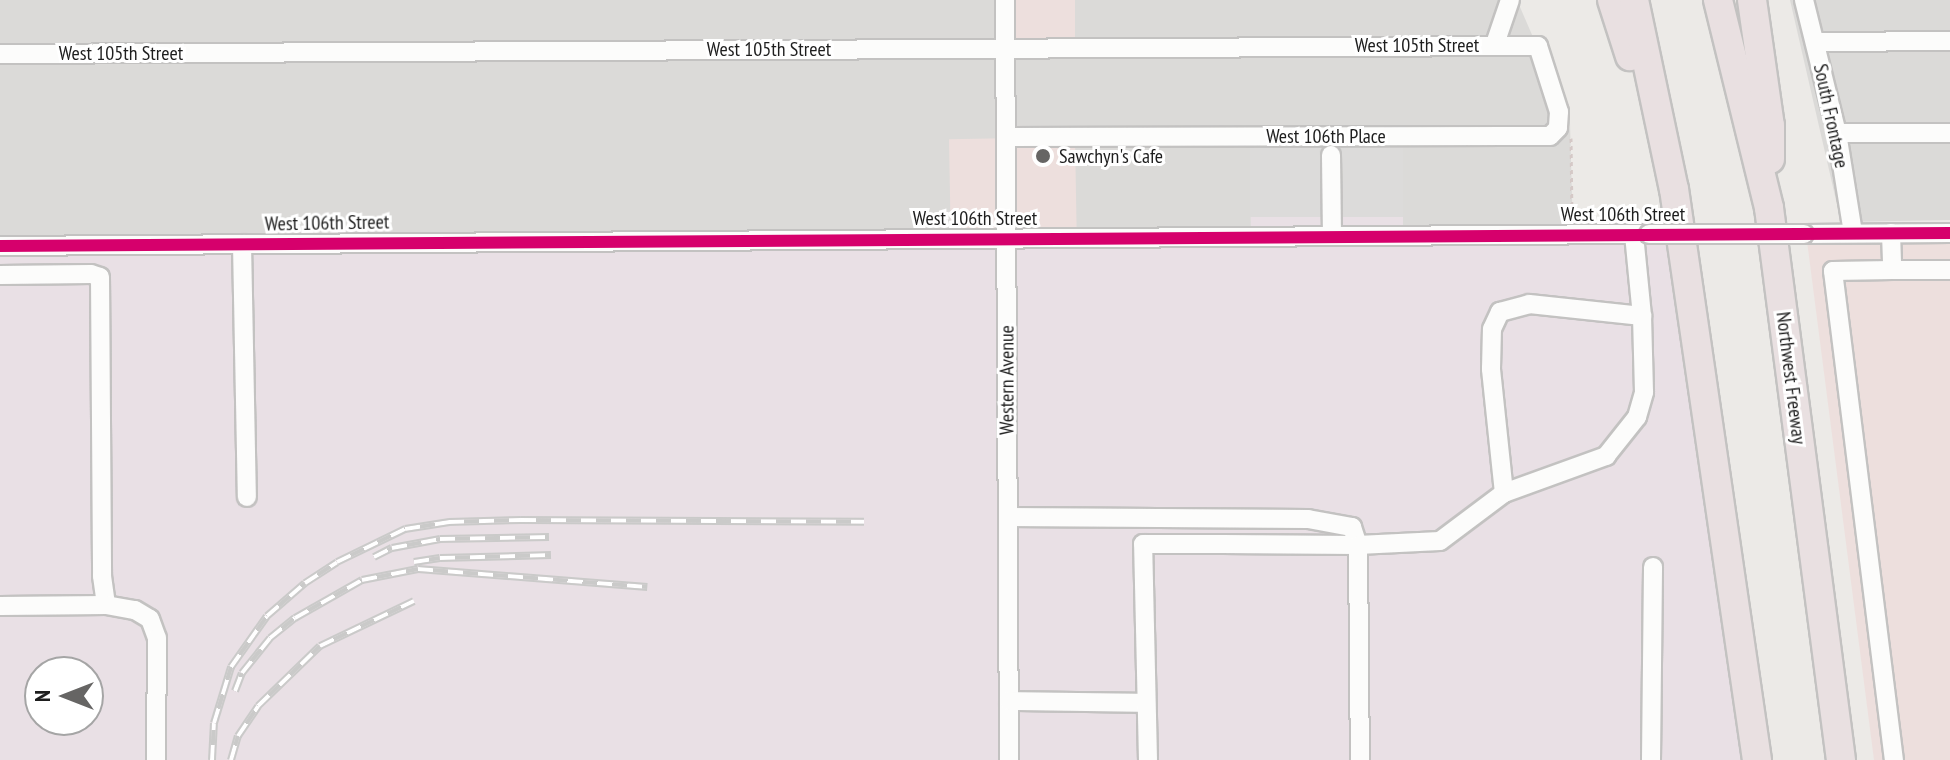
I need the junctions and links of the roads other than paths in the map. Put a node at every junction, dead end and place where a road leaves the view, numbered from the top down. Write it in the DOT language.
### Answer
graph roads {
  1 [pos="1005,0"];
  2 [pos="1510,0"];
  3 [pos="1612,0"];
  4 [pos="1634,0"];
  5 [pos="1718,0"];
  6 [pos="1752,0"];
  7 [pos="1804,0"];
  8 [pos="1950,41"];
  9 [pos="1815,42"];
  10 [pos="1495,44"];
  11 [pos="1538,46"];
  12 [pos="1004,47"];
  13 [pos="0,54"];
  14 [pos="1837,133"];
  15 [pos="1950,133"];
  16 [pos="1006,137"];
  17 [pos="1331,155"];
  18 [pos="1674,189"];
  19 [pos="1769,208"];
  20 [pos="1853,233"];
  21 [pos="1891,233"];
  22 [pos="1950,233"];
  23 [pos="1641,234"];
  24 [pos="1332,236"];
  25 [pos="1007,237"];
  26 [pos="242,244"];
  27 [pos="0,246"];
  28 [pos="1892,270"];
  29 [pos="1950,270"];
  30 [pos="0,275"];
  31 [pos="1642,316"];
  32 [pos="1504,493"];
  33 [pos="247,497"];
  34 [pos="1008,517"];
  35 [pos="1358,545"];
  36 [pos="1653,567"];
  37 [pos="106,605"];
  38 [pos="0,606"];
  39 [pos="1009,701"];
  40 [pos="1146,703"];
  41 [pos="156,760"];
  42 [pos="1009,760"];
  43 [pos="1148,760"];
  44 [pos="1360,760"];
  45 [pos="1651,760"];
  46 [pos="1757,760"];
  47 [pos="1841,760"];
  48 [pos="1894,760"];
  1 -- 12 [label="street, Western Avenue"];
  2 -- 10 [label="street"];
  3 -- 18 [label="highway"];
  4 -- 18 [label="highway"];
  5 -- 19 [label="highway, Northwest Freeway"];
  6 -- 19 [label="highway"];
  7 -- 9 [label="street, South Frontage"];
  8 -- 9 [label="street"];
  9 -- 14 [label="street, South Frontage"];
  10 -- 11 [label="street, West 105th Street"];
  10 -- 12 [label="street, West 105th Street"];
  11 -- 16 [label="street, West 106th Place"];
  12 -- 13 [label="street, West 105th Street"];
  12 -- 16 [label="street, Western Avenue"];
  14 -- 15 [label="street"];
  14 -- 20 [label="street, South Frontage"];
  16 -- 25 [label="street, Western Avenue"];
  17 -- 24 [label="street"];
  18 -- 46 [label="highway"];
  19 -- 47 [label="highway, Northwest Freeway"];
  20 -- 21 [label="street, West 106th Street"];
  20 -- 23 [label="street, West 106th Street, bridge"];
  21 -- 22 [label="street, West 106th Street"];
  21 -- 28 [label="street"];
  23 -- 24 [label="street, West 106th Street"];
  23 -- 31 [label="street"];
  24 -- 25 [label="street, West 106th Street"];
  25 -- 26 [label="street, West 106th Street"];
  25 -- 34 [label="street, Western Avenue"];
  26 -- 27 [label="street, West 106th Street"];
  26 -- 33 [label="street"];
  28 -- 29 [label="street"];
  28 -- 48 [label="street"];
  30 -- 37 [label="street"];
  31 -- 32 [label="street"];
  31 -- 32 [label="street"];
  32 -- 35 [label="street"];
  34 -- 35 [label="street"];
  34 -- 39 [label="street, Western Avenue"];
  35 -- 40 [label="street"];
  35 -- 44 [label="street"];
  36 -- 45 [label="street"];
  37 -- 38 [label="street"];
  37 -- 41 [label="street"];
  39 -- 40 [label="street"];
  39 -- 42 [label="street, Western Avenue"];
  40 -- 43 [label="street"];
}
